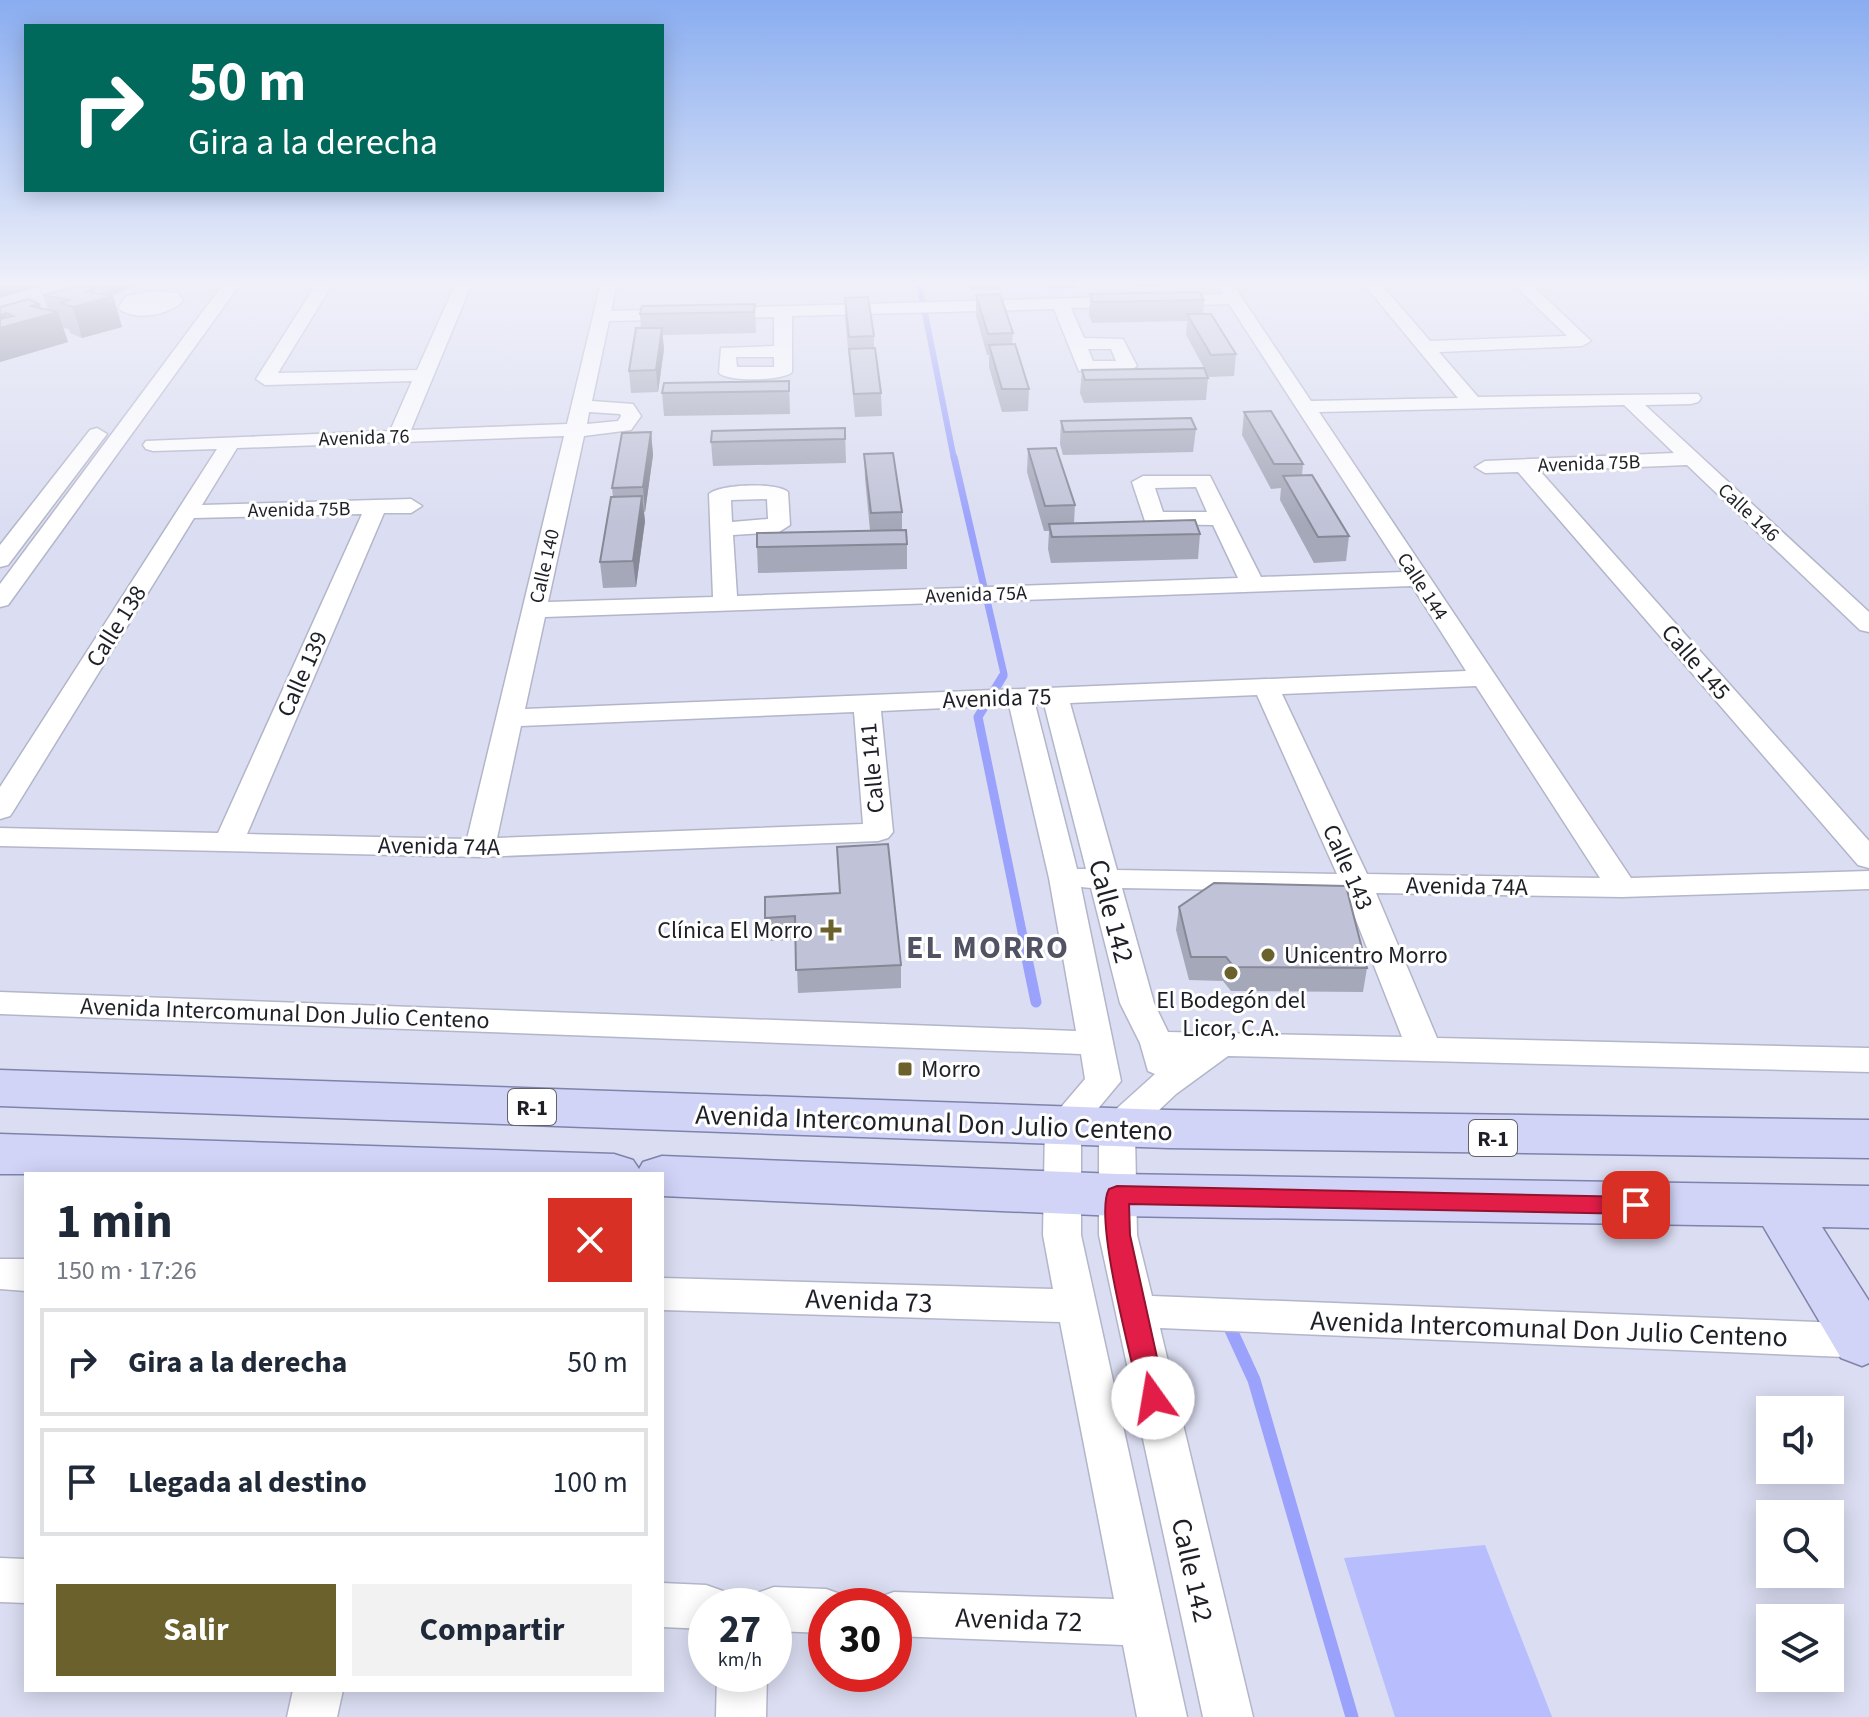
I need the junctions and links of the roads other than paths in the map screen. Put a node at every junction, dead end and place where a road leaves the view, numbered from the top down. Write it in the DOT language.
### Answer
graph roads {
  1 [pos="151,363"];
  2 [pos="168,363"];
  3 [pos="275,363"];
  4 [pos="430,363"];
  5 [pos="591,363"];
  6 [pos="1276,363"];
  7 [pos="1439,363"];
  8 [pos="425,375"];
  9 [pos="1691,398"];
  10 [pos="1628,399"];
  11 [pos="1473,403"];
  12 [pos="581,406"];
  13 [pos="1305,407"];
  14 [pos="576,430"];
  15 [pos="398,436"];
  16 [pos="231,442"];
  17 [pos="153,445"];
  18 [pos="1692,459"];
  19 [pos="1523,465"];
  20 [pos="1485,467"];
  21 [pos="411,506"];
  22 [pos="376,507"];
  23 [pos="187,512"];
  24 [pos="1221,518"];
  25 [pos="722,529"];
  26 [pos="38,548"];
  27 [pos="3,552"];
  28 [pos="1418,579"];
  29 [pos="1253,585"];
  30 [pos="0,600"];
  31 [pos="725,602"];
  32 [pos="534,610"];
  33 [pos="1869,625"];
  34 [pos="1483,678"];
  35 [pos="1266,687"];
  36 [pos="1055,695"];
  37 [pos="1013,697"];
  38 [pos="867,703"];
  39 [pos="510,718"];
  40 [pos="0,810"];
  41 [pos="878,832"];
  42 [pos="0,837"];
  43 [pos="229,842"];
  44 [pos="480,848"];
  45 [pos="1869,859"];
  46 [pos="1064,878"];
  47 [pos="1103,880"];
  48 [pos="1869,880"];
  49 [pos="1357,885"];
  50 [pos="1622,888"];
  51 [pos="0,1003"];
  52 [pos="1097,1043"];
  53 [pos="1157,1043"];
  54 [pos="1221,1044"];
  55 [pos="1424,1049"];
  56 [pos="1869,1060"];
  57 [pos="1164,1085"];
  58 [pos="0,1088"];
  59 [pos="1063,1126"];
  60 [pos="1117,1129"];
  61 [pos="1869,1139"];
  62 [pos="0,1154"];
  63 [pos="458,1171"];
  64 [pos="510,1172"];
  65 [pos="664,1176"];
  66 [pos="1061,1192"];
  67 [pos="1117,1195"];
  68 [pos="1869,1207"];
  69 [pos="1781,1209"];
  70 [pos="0,1274"];
  71 [pos="24,1275"];
  72 [pos="664,1294"];
  73 [pos="1076,1306"];
  74 [pos="1133,1311"];
  75 [pos="1865,1341"];
  76 [pos="0,1580"];
  77 [pos="24,1581"];
  78 [pos="664,1605"];
  79 [pos="688,1606"];
  80 [pos="912,1615"];
  81 [pos="1144,1623"];
  82 [pos="318,1692"];
  83 [pos="742,1692"];
  84 [pos="312,1717"];
  85 [pos="741,1717"];
  86 [pos="1162,1717"];
  87 [pos="1228,1717"];
  1 -- 27 [label="street"];
  2 -- 26 [label="street"];
  3 -- 8 [label="street"];
  4 -- 8 [label="street"];
  5 -- 12 [label="street, Calle 140"];
  6 -- 13 [label="street, Calle 144"];
  7 -- 11 [label="street"];
  8 -- 15 [label="street"];
  9 -- 10 [label="street"];
  10 -- 11 [label="street"];
  10 -- 18 [label="street, Calle 146"];
  11 -- 13 [label="street"];
  12 -- 14 [label="street, Calle 140"];
  12 -- 14 [label="street, Avenida 76"];
  13 -- 28 [label="street, Calle 144"];
  14 -- 15 [label="street, Avenida 76"];
  14 -- 32 [label="street, Calle 140"];
  15 -- 16 [label="street, Avenida 76"];
  16 -- 17 [label="street, Avenida 76"];
  16 -- 23 [label="street, Calle 138"];
  18 -- 19 [label="street, Avenida 75B"];
  18 -- 33 [label="street, Calle 146"];
  19 -- 20 [label="street, Avenida 75B"];
  19 -- 45 [label="street, Calle 145"];
  21 -- 22 [label="street, Avenida 75B"];
  22 -- 23 [label="street, Avenida 75B"];
  22 -- 43 [label="street, Calle 139"];
  23 -- 40 [label="street, Calle 138"];
  24 -- 29 [label="street"];
  25 -- 31 [label="street"];
  26 -- 27 [label="street"];
  26 -- 30 [label="street"];
  28 -- 29 [label="street, Avenida 75A"];
  28 -- 34 [label="street, Calle 144"];
  29 -- 31 [label="street, Avenida 75A"];
  31 -- 32 [label="street, Avenida 75A"];
  32 -- 39 [label="street, Calle 140"];
  34 -- 35 [label="street, Avenida 75"];
  34 -- 50 [label="street, Calle 144"];
  35 -- 36 [label="street, Avenida 75"];
  35 -- 49 [label="street, Calle 143"];
  36 -- 37 [label="street, Avenida 75"];
  36 -- 47 [label="street, Calle 142"];
  37 -- 38 [label="street, Avenida 75"];
  37 -- 46 [label="street, Calle 142"];
  38 -- 39 [label="street, Avenida 75"];
  38 -- 41 [label="street, Calle 141"];
  39 -- 44 [label="street, Calle 140"];
  41 -- 44 [label="street, Avenida 74A"];
  42 -- 43 [label="street, Avenida 74A"];
  43 -- 44 [label="street, Avenida 74A"];
  46 -- 47 [label="street, Avenida 74A"];
  46 -- 52 [label="street, Calle 142"];
  47 -- 49 [label="street, Avenida 74A"];
  47 -- 53 [label="street, Calle 142"];
  48 -- 50 [label="street, Avenida 74A"];
  49 -- 50 [label="street, Avenida 74A"];
  49 -- 55 [label="street, Calle 143"];
  51 -- 52 [label="street, Avenida Intercomunal Don Julio Centeno"];
  52 -- 59 [label="street, Calle 142"];
  53 -- 54 [label="street"];
  53 -- 57 [label="street, Calle 142"];
  54 -- 55 [label="street"];
  54 -- 57 [label="street"];
  55 -- 56 [label="street"];
  57 -- 60 [label="street"];
  58 -- 59 [label="main road, Avenida Intercomunal Don Julio Centeno / R-1"];
  59 -- 60 [label="main road, Avenida Intercomunal Don Julio Centeno / R-1"];
  59 -- 66 [label="street"];
  60 -- 61 [label="main road, Avenida Intercomunal Don Julio Centeno / R-1"];
  60 -- 67 [label="street, Calle 142"];
  62 -- 63 [label="main road"];
  63 -- 64 [label="main road"];
  65 -- 66 [label="main road"];
  66 -- 67 [label="main road"];
  66 -- 73 [label="street"];
  67 -- 69 [label="main road"];
  67 -- 74 [label="street, Calle 142"];
  68 -- 69 [label="main road"];
  69 -- 75 [label="main road"];
  70 -- 71 [label="street"];
  72 -- 73 [label="street, Avenida 73"];
  73 -- 81 [label="street"];
  74 -- 75 [label="street, Avenida Intercomunal Don Julio Centeno"];
  74 -- 87 [label="street, Calle 142"];
  76 -- 77 [label="street"];
  78 -- 79 [label="street"];
  80 -- 81 [label="street, Avenida 72"];
  81 -- 86 [label="street"];
  82 -- 84 [label="street"];
  83 -- 85 [label="street"];
}
